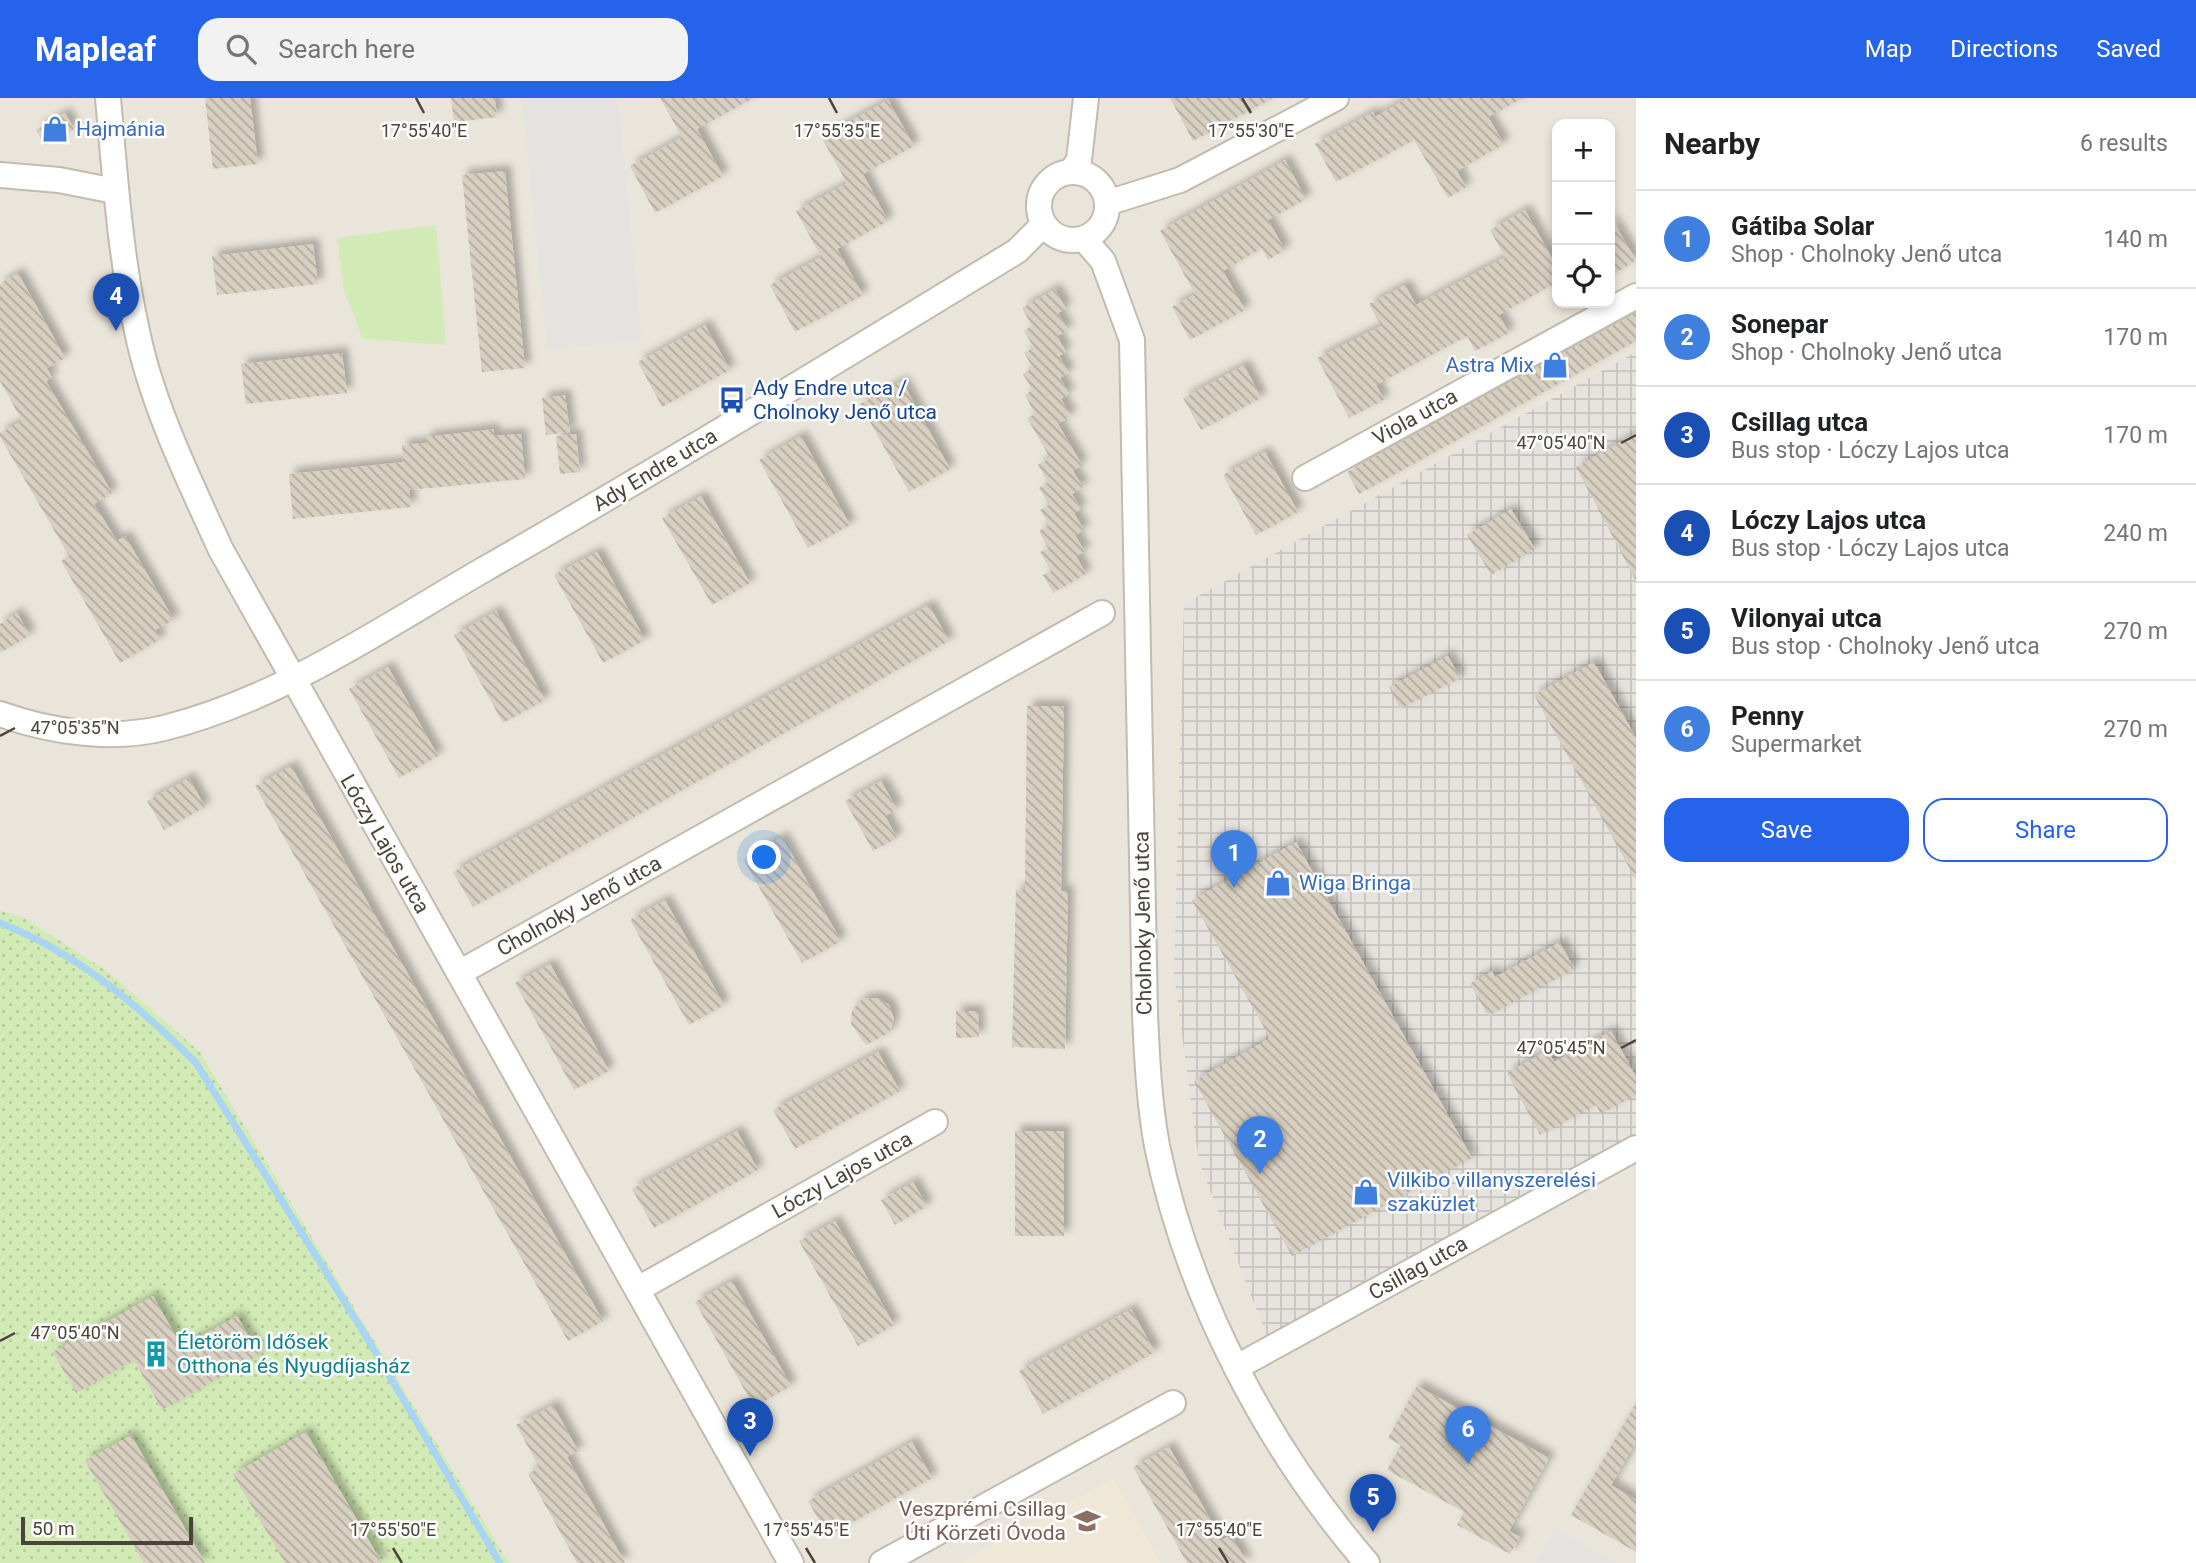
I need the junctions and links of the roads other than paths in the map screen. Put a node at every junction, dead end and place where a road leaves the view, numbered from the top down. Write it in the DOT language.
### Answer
graph roads {
  1 [pos="108,98"];
  2 [pos="1086,98"];
  3 [pos="1336,98"];
  4 [pos="1071,173"];
  5 [pos="0,175"];
  6 [pos="115,191"];
  7 [pos="1107,203"];
  8 [pos="1044,224"];
  9 [pos="1084,239"];
  10 [pos="1636,296"];
  11 [pos="1305,478"];
  12 [pos="1102,613"];
  13 [pos="292,680"];
  14 [pos="0,714"];
  15 [pos="458,973"];
  16 [pos="935,1122"];
  17 [pos="1636,1147"];
  18 [pos="638,1289"];
  19 [pos="1237,1367"];
  20 [pos="1173,1403"];
  21 [pos="791,1563"];
  22 [pos="882,1563"];
  23 [pos="1367,1563"];
  1 -- 6 [label="street, Lóczy Lajos utca"];
  2 -- 4 [label="street"];
  3 -- 7 [label="street"];
  4 -- 7 [label="street"];
  4 -- 8 [label="street"];
  5 -- 6 [label="street"];
  6 -- 13 [label="street, Lóczy Lajos utca"];
  7 -- 9 [label="street"];
  8 -- 9 [label="street"];
  8 -- 13 [label="street, Ady Endre utca"];
  9 -- 19 [label="street, Cholnoky Jenő utca"];
  10 -- 11 [label="street, Viola utca"];
  12 -- 15 [label="street, Cholnoky Jenő utca"];
  13 -- 14 [label="street, Ady Endre utca"];
  13 -- 15 [label="street, Lóczy Lajos utca"];
  15 -- 18 [label="street, Lóczy Lajos utca"];
  16 -- 18 [label="street, Lóczy Lajos utca"];
  17 -- 19 [label="street, Csillag utca"];
  18 -- 21 [label="street, Lóczy Lajos utca"];
  19 -- 23 [label="street, Cholnoky Jenő utca"];
  20 -- 22 [label="street"];
}
